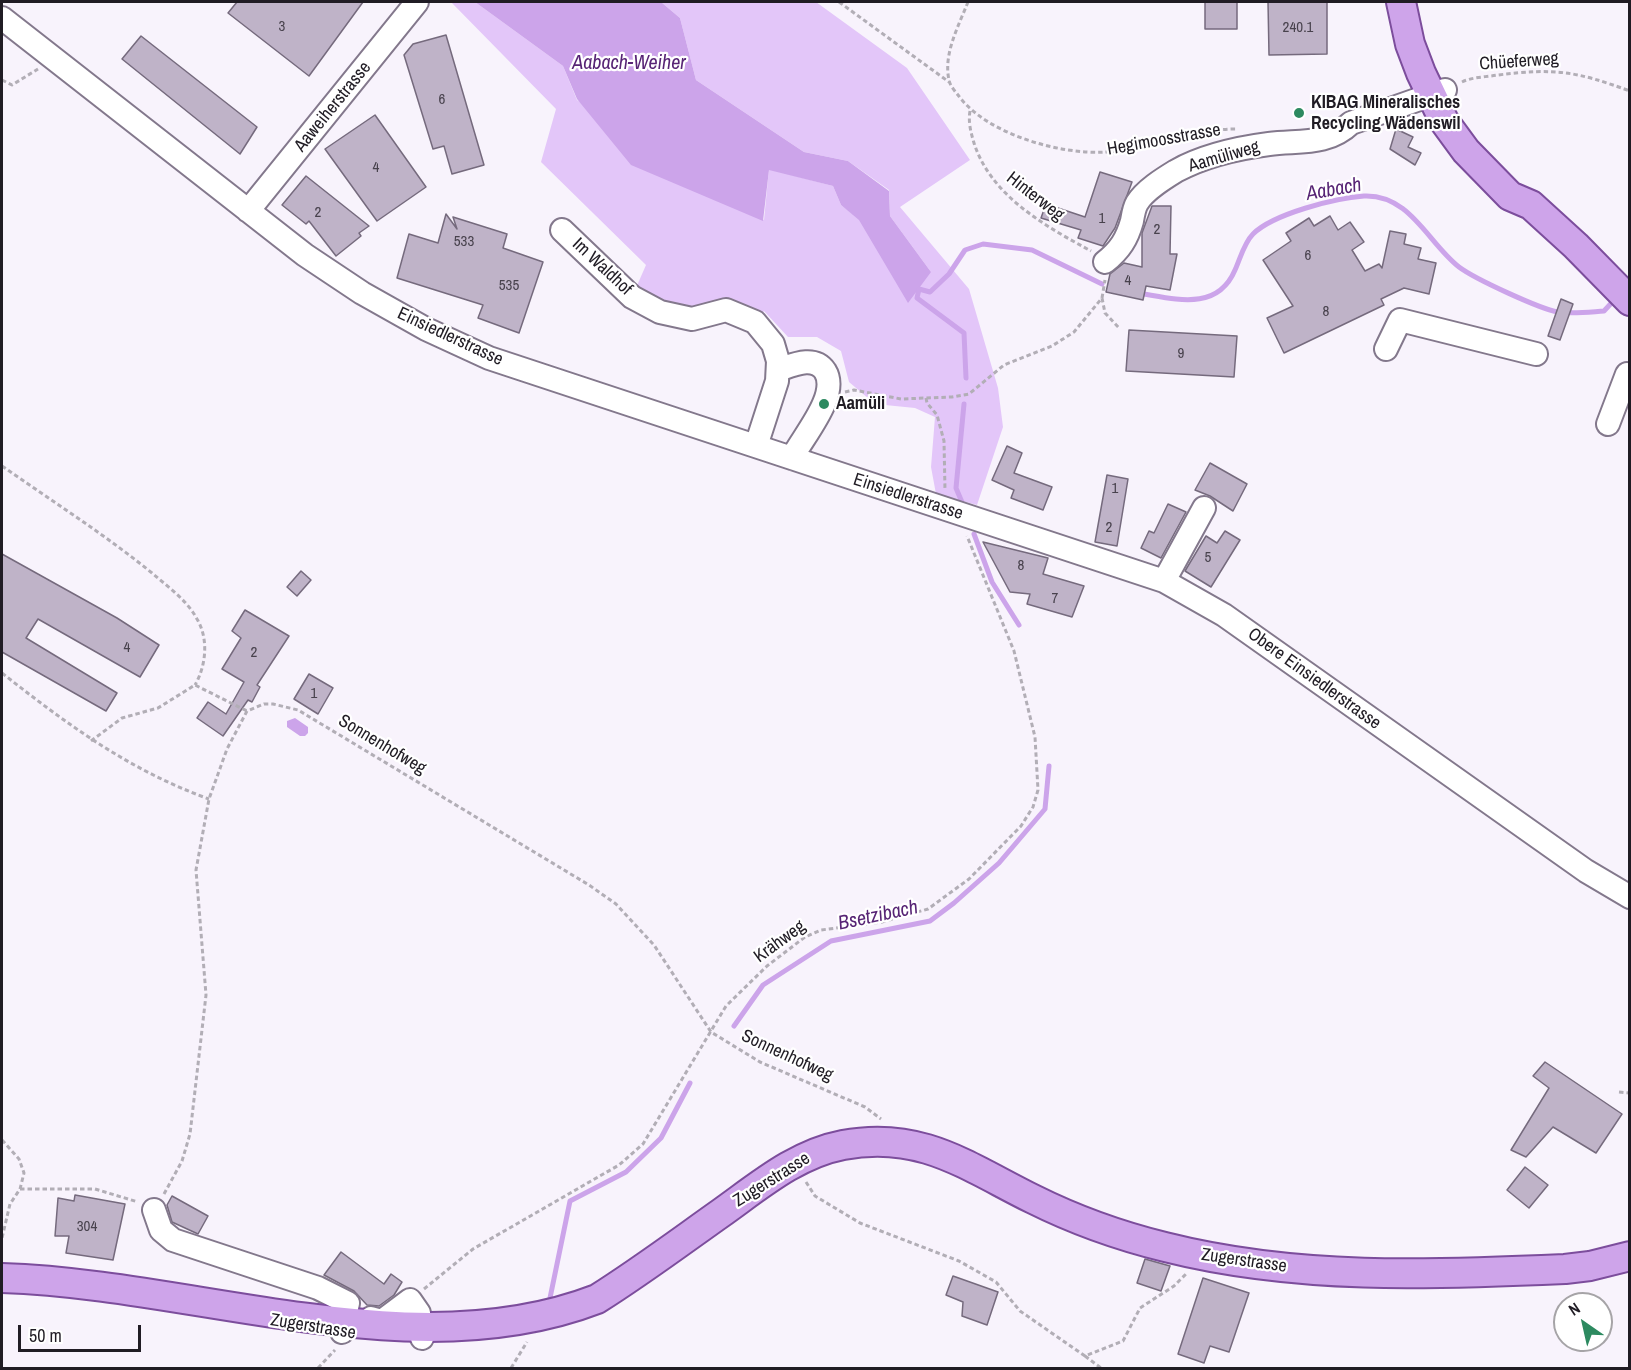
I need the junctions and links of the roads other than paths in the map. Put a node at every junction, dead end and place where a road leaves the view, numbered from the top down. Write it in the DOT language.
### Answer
graph roads {
  1 [pos="418,2"];
  2 [pos="1401,2"];
  3 [pos="1417,2"];
  4 [pos="2,18"];
  5 [pos="1438,93"];
  6 [pos="248,211"];
  7 [pos="562,230"];
  8 [pos="1100,258"];
  9 [pos="1623,294"];
  10 [pos="1386,349"];
  11 [pos="1536,354"];
  12 [pos="778,370"];
  13 [pos="1627,374"];
  14 [pos="1608,424"];
  15 [pos="756,446"];
  16 [pos="792,458"];
  17 [pos="1204,508"];
  18 [pos="965,516"];
  19 [pos="1164,580"];
  20 [pos="1629,897"];
  21 [pos="154,1210"];
  22 [pos="1629,1256"];
  23 [pos="2,1278"];
  24 [pos="348,1303"];
  25 [pos="342,1332"];
  26 [pos="422,1338"];
  1 -- 6 [label="street, Aaweiherstrasse"];
  2 -- 5 [label="main road"];
  3 -- 5 [label="main road"];
  4 -- 6 [label="street, Einsiedlerstrasse"];
  5 -- 8 [label="street, Aamüliweg"];
  5 -- 9 [label="main road"];
  6 -- 15 [label="street, Einsiedlerstrasse"];
  7 -- 12 [label="street, Im Waldhof"];
  10 -- 11 [label="street"];
  12 -- 15 [label="street, Im Waldhof"];
  12 -- 16 [label="street"];
  13 -- 14 [label="street"];
  15 -- 16 [label="street, Einsiedlerstrasse"];
  16 -- 18 [label="street, Einsiedlerstrasse"];
  17 -- 19 [label="street"];
  18 -- 19 [label="street, Obere Einsiedlerstrasse"];
  19 -- 20 [label="street, Obere Einsiedlerstrasse"];
  21 -- 24 [label="street"];
  22 -- 26 [label="main road, Zugerstrasse"];
  23 -- 25 [label="main road, Zugerstrasse"];
  24 -- 25 [label="street"];
  24 -- 26 [label="street"];
  25 -- 26 [label="main road, Zugerstrasse"];
}
